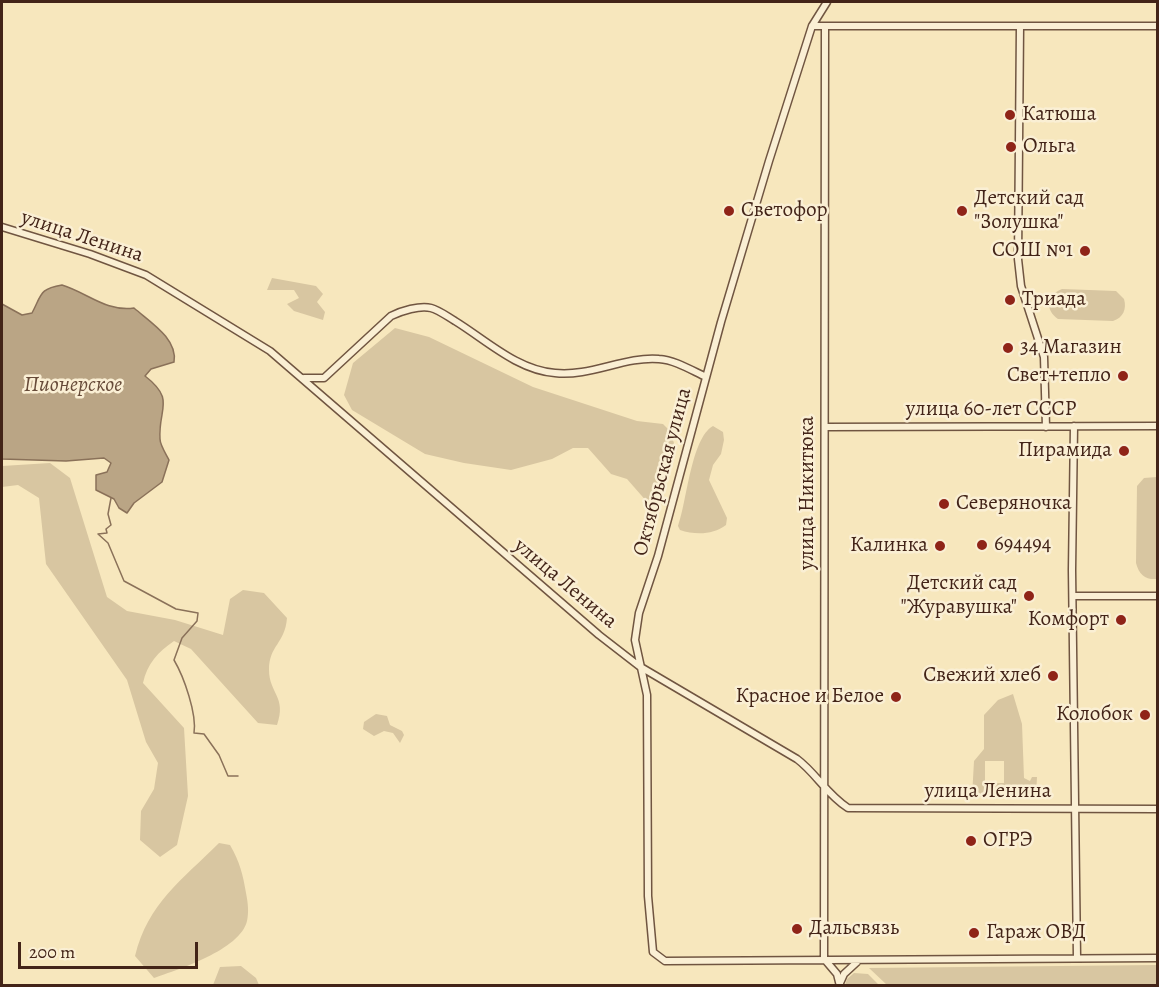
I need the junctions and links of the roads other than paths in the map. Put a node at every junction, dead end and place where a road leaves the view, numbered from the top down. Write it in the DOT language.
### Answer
graph roads {
  1 [pos="827,2"];
  2 [pos="812,26"];
  3 [pos="825,26"];
  4 [pos="1020,26"];
  5 [pos="1158,26"];
  6 [pos="2,227"];
  7 [pos="706,377"];
  8 [pos="303,378"];
  9 [pos="324,378"];
  10 [pos="321,394"];
  11 [pos="1074,426"];
  12 [pos="1158,426"];
  13 [pos="825,427"];
  14 [pos="1046,427"];
  15 [pos="1074,596"];
  16 [pos="1158,596"];
  17 [pos="639,666"];
  18 [pos="825,789"];
  19 [pos="1074,809"];
  20 [pos="1158,809"];
  21 [pos="1077,957"];
  22 [pos="1158,957"];
  23 [pos="824,960"];
  24 [pos="858,962"];
  25 [pos="840,985"];
  1 -- 2 [label="street, Октябрьская улица"];
  2 -- 3 [label="street"];
  2 -- 7 [label="street, Октябрьская улица"];
  3 -- 4 [label="street"];
  3 -- 13 [label="street, улица Никитюка"];
  4 -- 5 [label="street"];
  4 -- 14 [label="street"];
  6 -- 8 [label="street, улица Ленина"];
  7 -- 9 [label="street"];
  7 -- 17 [label="street, Октябрьская улица"];
  8 -- 9 [label="street"];
  8 -- 10 [label="street, улица Ленина"];
  9 -- 10 [label="street"];
  10 -- 17 [label="street, улица Ленина"];
  11 -- 12 [label="street, улица 60-лет СССР"];
  11 -- 14 [label="street, улица 60-лет СССР"];
  11 -- 15 [label="street"];
  13 -- 14 [label="street, улица 60-лет СССР"];
  13 -- 18 [label="street, улица Никитюка"];
  15 -- 16 [label="street"];
  15 -- 19 [label="street"];
  17 -- 18 [label="street, улица Ленина"];
  17 -- 23 [label="street, Октябрьская улица"];
  18 -- 19 [label="street, улица Ленина"];
  18 -- 23 [label="street, улица Никитюка"];
  19 -- 20 [label="street, улица Ленина"];
  19 -- 21 [label="street"];
  21 -- 22 [label="street"];
  21 -- 24 [label="street"];
  23 -- 24 [label="street"];
  23 -- 25 [label="street"];
  24 -- 25 [label="street"];
}
